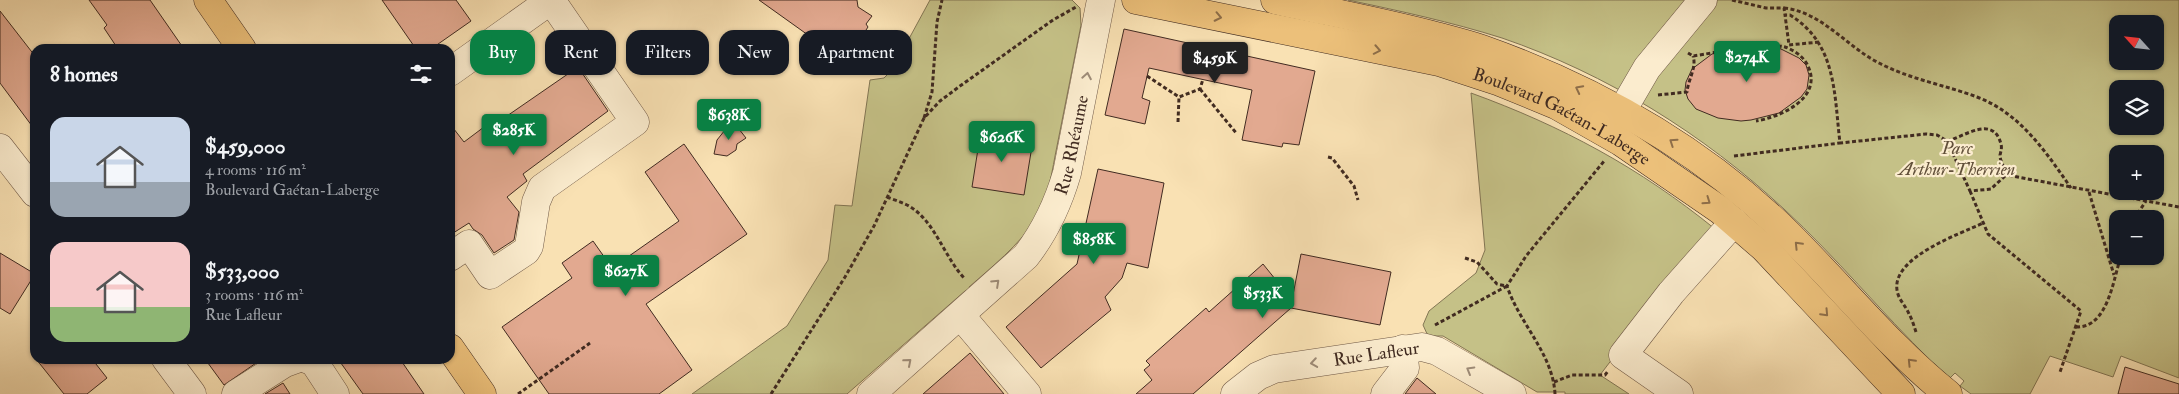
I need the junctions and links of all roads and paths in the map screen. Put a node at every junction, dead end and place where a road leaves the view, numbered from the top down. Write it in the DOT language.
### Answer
graph roads {
  1 [pos="942,0"];
  2 [pos="1136,0"];
  3 [pos="1275,0"];
  4 [pos="1703,0"];
  5 [pos="1732,0"];
  6 [pos="214,2"];
  7 [pos="1091,2"];
  8 [pos="1784,8"];
  9 [pos="1785,15"];
  10 [pos="1820,42"];
  11 [pos="239,44"];
  12 [pos="1788,47"];
  13 [pos="1682,48"];
  14 [pos="1693,56"];
  15 [pos="455,68"];
  16 [pos="1147,76"];
  17 [pos="1204,80"];
  18 [pos="1200,89"];
  19 [pos="1650,96"];
  20 [pos="1179,97"];
  21 [pos="1622,111"];
  22 [pos="924,118"];
  23 [pos="1756,121"];
  24 [pos="1178,122"];
  25 [pos="1237,134"];
  26 [pos="1947,141"];
  27 [pos="1840,143"];
  28 [pos="0,148"];
  29 [pos="1728,156"];
  30 [pos="1328,157"];
  31 [pos="1606,157"];
  32 [pos="2007,174"];
  33 [pos="30,187"];
  34 [pos="2071,188"];
  35 [pos="1970,192"];
  36 [pos="2089,192"];
  37 [pos="887,197"];
  38 [pos="1358,200"];
  39 [pos="2146,201"];
  40 [pos="2179,207"];
  41 [pos="2140,210"];
  42 [pos="1734,222"];
  43 [pos="1983,223"];
  44 [pos="455,254"];
  45 [pos="1465,258"];
  46 [pos="2118,265"];
  47 [pos="2114,276"];
  48 [pos="967,281"];
  49 [pos="1507,286"];
  50 [pos="960,316"];
  51 [pos="2076,327"];
  52 [pos="1427,329"];
  53 [pos="1918,336"];
  54 [pos="590,343"];
  55 [pos="1403,349"];
  56 [pos="455,355"];
  57 [pos="1623,355"];
  58 [pos="170,364"];
  59 [pos="283,364"];
  60 [pos="315,364"];
  61 [pos="2060,372"];
  62 [pos="1554,382"];
  63 [pos="192,394"];
  64 [pos="236,394"];
  65 [pos="335,394"];
  66 [pos="482,394"];
  67 [pos="518,394"];
  68 [pos="771,394"];
  69 [pos="871,394"];
  70 [pos="1027,394"];
  71 [pos="1235,394"];
  72 [pos="1385,394"];
  73 [pos="1512,394"];
  74 [pos="1555,394"];
  75 [pos="1679,394"];
  76 [pos="1901,394"];
  77 [pos="1948,394"];
  1 -- 22 [label="path"];
  2 -- 42 [label="main road, Boulevard Gaétan-Laberge, one-way"];
  21 -- 3 [label="main road, Boulevard Gaétan-Laberge, one-way"];
  4 -- 21 [label="street"];
  5 -- 8 [label="path"];
  6 -- 11 [label="main road"];
  7 -- 22 [label="path"];
  50 -- 7 [label="street, Rue Rhéaume, one-way"];
  8 -- 9 [label="path"];
  8 -- 34 [label="path"];
  9 -- 10 [label="path"];
  9 -- 12 [label="path"];
  10 -- 12 [label="path"];
  10 -- 27 [label="path"];
  12 -- 14 [label="path"];
  12 -- 23 [label="path"];
  13 -- 14 [label="path"];
  14 -- 19 [label="path"];
  15 -- 44 [label="street"];
  16 -- 20 [label="path"];
  17 -- 18 [label="path"];
  18 -- 20 [label="path"];
  18 -- 25 [label="path"];
  20 -- 24 [label="path"];
  77 -- 21 [label="main road, Boulevard Gaétan-Laberge, one-way"];
  22 -- 37 [label="path"];
  26 -- 27 [label="path"];
  26 -- 32 [label="path"];
  26 -- 35 [label="path"];
  27 -- 29 [label="path"];
  28 -- 33 [label="street"];
  30 -- 38 [label="path"];
  31 -- 49 [label="path"];
  32 -- 34 [label="path"];
  32 -- 35 [label="path"];
  34 -- 36 [label="path"];
  35 -- 43 [label="path"];
  36 -- 39 [label="path"];
  36 -- 47 [label="path"];
  37 -- 48 [label="path"];
  37 -- 68 [label="path"];
  39 -- 40 [label="path"];
  39 -- 41 [label="path"];
  42 -- 57 [label="street"];
  42 -- 76 [label="main road, Boulevard Gaétan-Laberge, one-way"];
  43 -- 51 [label="path"];
  43 -- 53 [label="path"];
  45 -- 49 [label="path"];
  46 -- 47 [label="path"];
  47 -- 51 [label="path"];
  49 -- 52 [label="path"];
  49 -- 62 [label="path"];
  69 -- 50 [label="street, Rue Rhéaume, one-way"];
  50 -- 70 [label="street"];
  51 -- 61 [label="path"];
  54 -- 67 [label="path"];
  55 -- 71 [label="street, Rue Lafleur, one-way"];
  55 -- 72 [label="street"];
  73 -- 55 [label="street, Rue Lafleur, one-way"];
  56 -- 66 [label="main road"];
  57 -- 62 [label="path"];
  57 -- 75 [label="street"];
  58 -- 63 [label="street"];
  59 -- 64 [label="street"];
  60 -- 65 [label="street"];
  62 -- 74 [label="path"];
}
